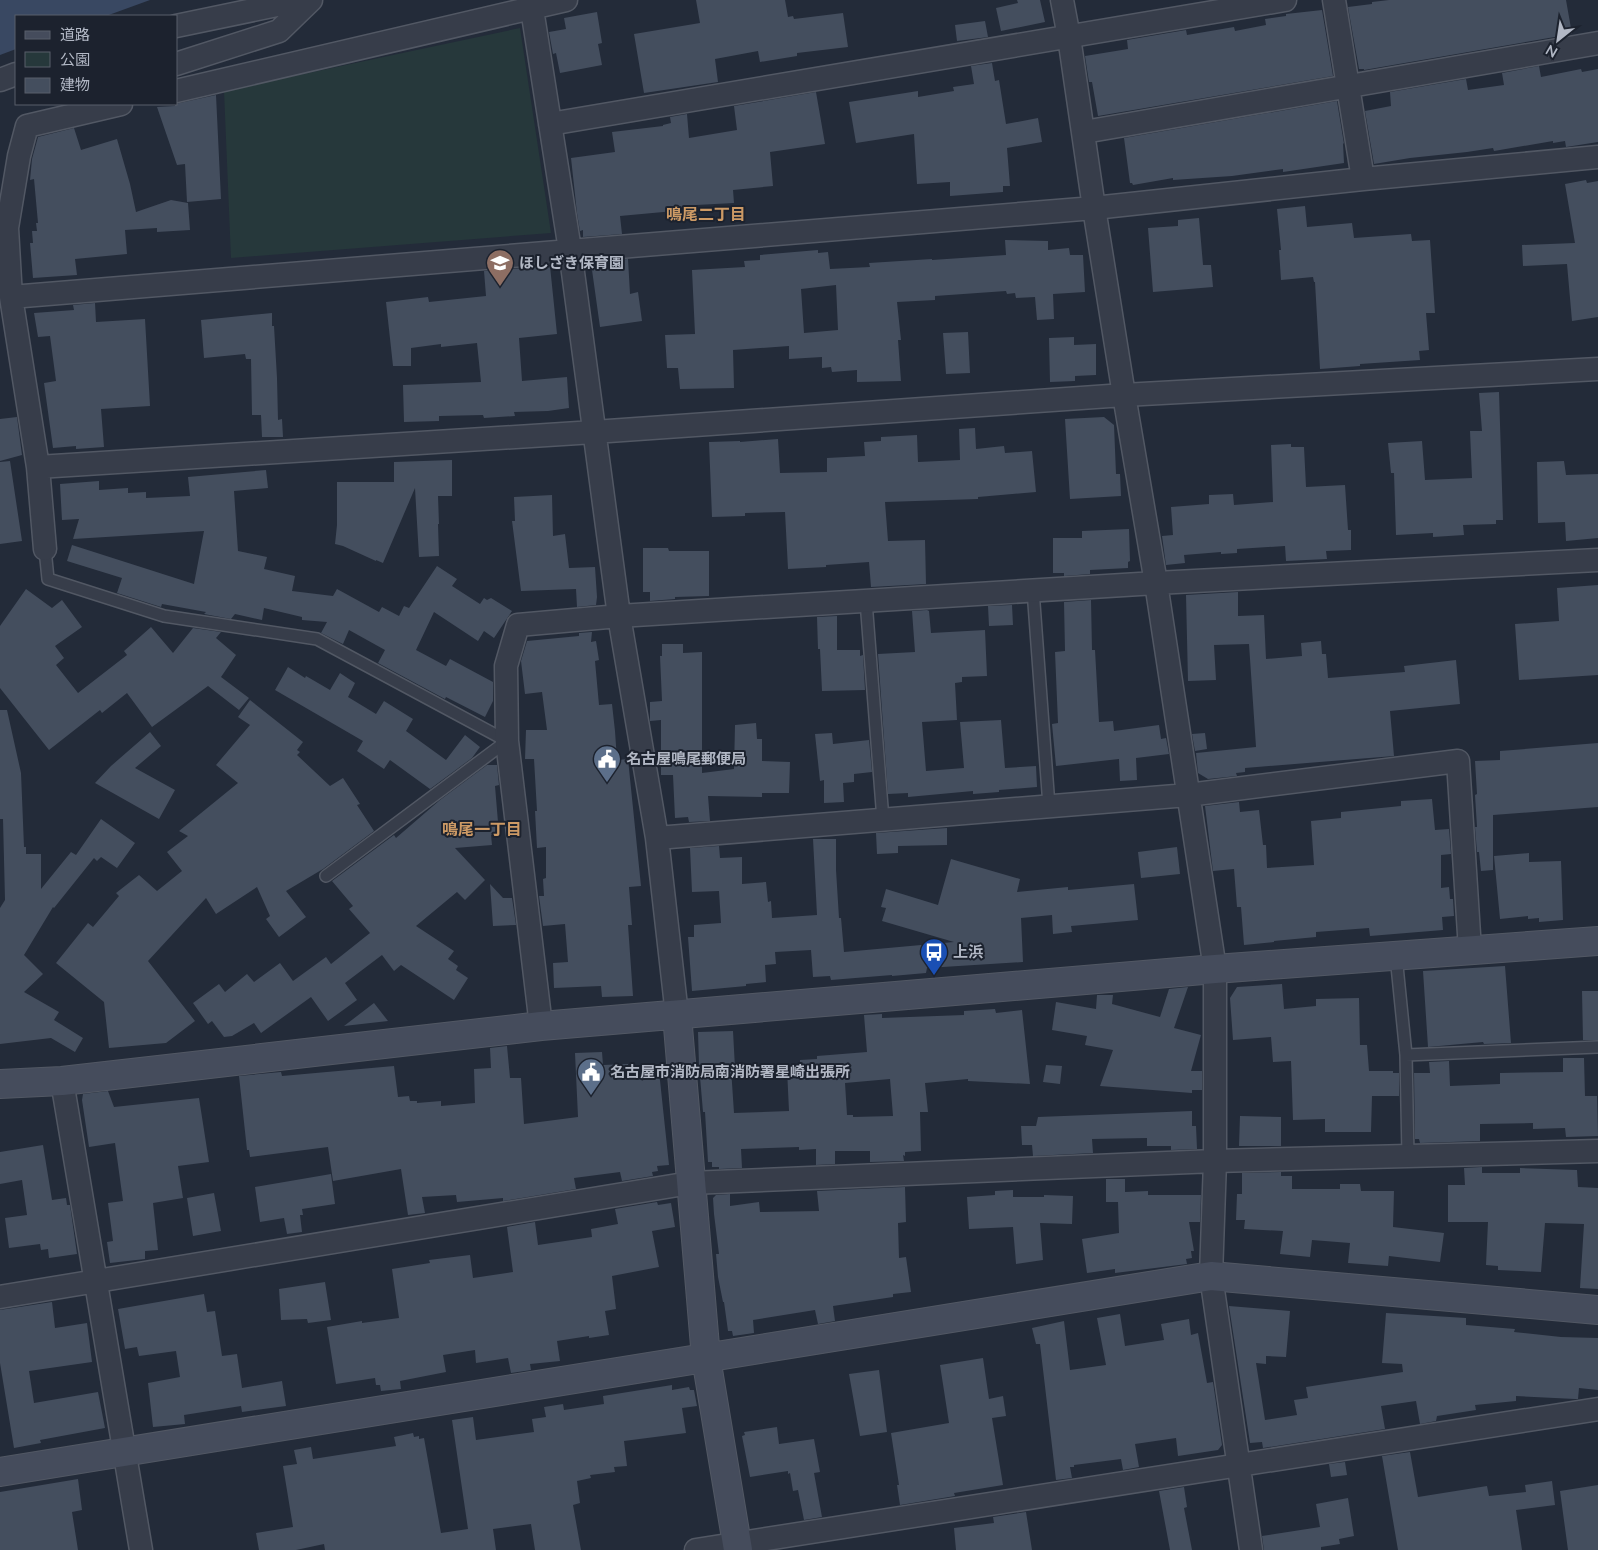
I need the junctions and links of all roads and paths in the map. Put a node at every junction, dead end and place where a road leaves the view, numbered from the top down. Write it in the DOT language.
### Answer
graph roads {
  1 [pos="301,0"];
  2 [pos="311,0"];
  3 [pos="566,0"];
  4 [pos="1062,0"];
  5 [pos="1285,0"];
  6 [pos="1334,0"];
  7 [pos="532,9"];
  8 [pos="178,26"];
  9 [pos="1069,37"];
  10 [pos="1598,43"];
  11 [pos="178,63"];
  12 [pos="15,74"];
  13 [pos="0,80"];
  14 [pos="1348,85"];
  15 [pos="178,91"];
  16 [pos="73,105"];
  17 [pos="117,105"];
  18 [pos="550,124"];
  19 [pos="27,126"];
  20 [pos="1084,132"];
  21 [pos="1598,157"];
  22 [pos="1363,179"];
  23 [pos="1094,208"];
  24 [pos="570,250"];
  25 [pos="8,308"];
  26 [pos="1598,369"];
  27 [pos="1124,395"];
  28 [pos="594,432"];
  29 [pos="38,467"];
  30 [pos="45,550"];
  31 [pos="1598,560"];
  32 [pos="1156,582"];
  33 [pos="1033,590"];
  34 [pos="866,601"];
  35 [pos="619,616"];
  36 [pos="508,741"];
  37 [pos="1188,796"];
  38 [pos="1049,806"];
  39 [pos="884,820"];
  40 [pos="657,838"];
  41 [pos="326,876"];
  42 [pos="1598,941"];
  43 [pos="1470,950"];
  44 [pos="1396,956"];
  45 [pos="1215,969"];
  46 [pos="677,1015"];
  47 [pos="541,1026"];
  48 [pos="1598,1047"];
  49 [pos="1406,1055"];
  50 [pos="62,1081"];
  51 [pos="0,1084"];
  52 [pos="1598,1151"];
  53 [pos="1408,1156"];
  54 [pos="1215,1161"];
  55 [pos="690,1184"];
  56 [pos="1211,1276"];
  57 [pos="96,1281"];
  58 [pos="0,1297"];
  59 [pos="1598,1310"];
  60 [pos="706,1358"];
  61 [pos="1598,1409"];
  62 [pos="126,1452"];
  63 [pos="1238,1465"];
  64 [pos="0,1472"];
  65 [pos="737,1547"];
  66 [pos="141,1550"];
  67 [pos="696,1550"];
  68 [pos="1251,1550"];
  1 -- 8 [label="street"];
  2 -- 11 [label="street"];
  3 -- 7 [label="street"];
  4 -- 9 [label="street"];
  5 -- 9 [label="street"];
  6 -- 14 [label="street"];
  7 -- 15 [label="street"];
  7 -- 18 [label="street"];
  9 -- 18 [label="street"];
  9 -- 20 [label="street"];
  10 -- 14 [label="street"];
  12 -- 13 [label="street"];
  14 -- 20 [label="street"];
  14 -- 22 [label="street"];
  16 -- 19 [label="street"];
  17 -- 19 [label="street"];
  18 -- 24 [label="street"];
  19 -- 25 [label="street"];
  20 -- 23 [label="street"];
  21 -- 22 [label="street"];
  22 -- 23 [label="street"];
  23 -- 24 [label="street"];
  23 -- 27 [label="street"];
  24 -- 25 [label="street"];
  24 -- 28 [label="street"];
  25 -- 29 [label="street"];
  26 -- 27 [label="street"];
  27 -- 28 [label="street"];
  27 -- 32 [label="street"];
  28 -- 29 [label="street"];
  28 -- 35 [label="street"];
  29 -- 30 [label="street"];
  30 -- 36 [label="lane"];
  31 -- 32 [label="street"];
  32 -- 33 [label="street"];
  32 -- 37 [label="street"];
  33 -- 34 [label="street"];
  33 -- 38 [label="lane"];
  34 -- 35 [label="street"];
  34 -- 39 [label="lane"];
  35 -- 36 [label="street"];
  35 -- 40 [label="street"];
  36 -- 41 [label="lane"];
  36 -- 47 [label="street"];
  37 -- 38 [label="street"];
  37 -- 43 [label="street"];
  37 -- 45 [label="street"];
  38 -- 39 [label="street"];
  39 -- 40 [label="street"];
  40 -- 46 [label="street"];
  42 -- 43 [label="street"];
  43 -- 44 [label="street"];
  44 -- 45 [label="street"];
  44 -- 49 [label="lane"];
  45 -- 46 [label="street"];
  45 -- 54 [label="street"];
  46 -- 47 [label="street"];
  46 -- 55 [label="street"];
  47 -- 50 [label="street"];
  48 -- 49 [label="lane"];
  49 -- 53 [label="lane"];
  50 -- 51 [label="street"];
  50 -- 57 [label="street"];
  52 -- 53 [label="street"];
  53 -- 54 [label="street"];
  54 -- 55 [label="street"];
  54 -- 56 [label="street"];
  55 -- 57 [label="street"];
  55 -- 60 [label="street"];
  56 -- 59 [label="street"];
  56 -- 60 [label="street"];
  56 -- 63 [label="street"];
  57 -- 58 [label="street"];
  57 -- 62 [label="street"];
  60 -- 62 [label="street"];
  60 -- 65 [label="street"];
  61 -- 63 [label="street"];
  62 -- 64 [label="street"];
  62 -- 66 [label="street"];
  63 -- 65 [label="street"];
  63 -- 68 [label="street"];
  65 -- 67 [label="street"];
}
